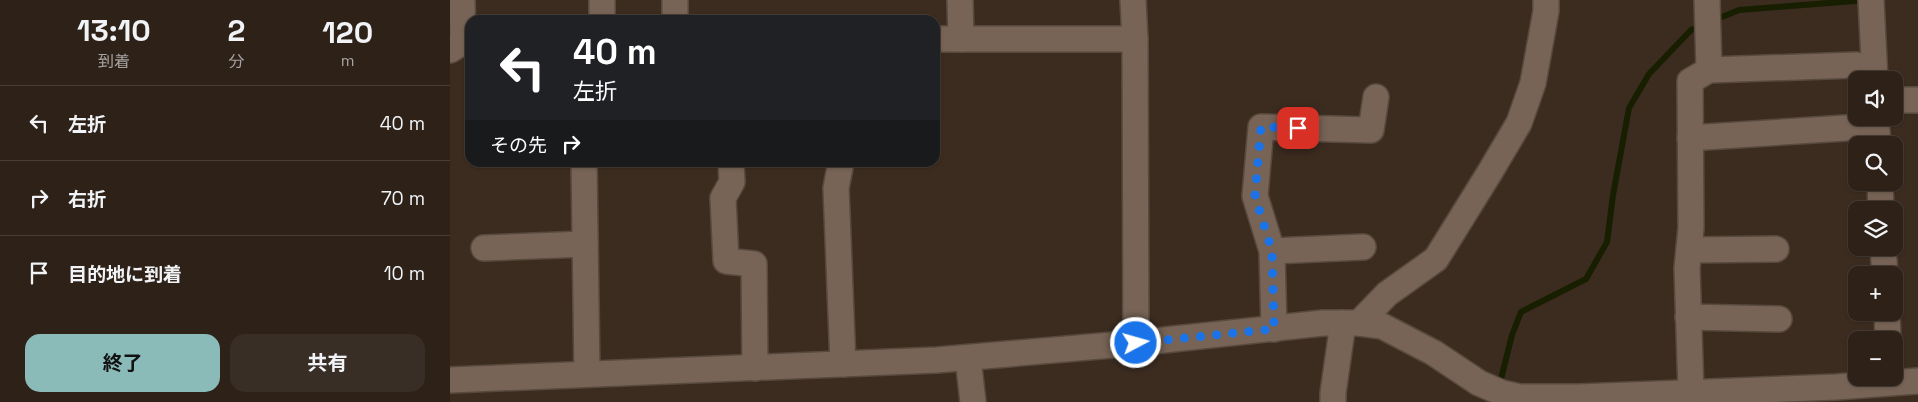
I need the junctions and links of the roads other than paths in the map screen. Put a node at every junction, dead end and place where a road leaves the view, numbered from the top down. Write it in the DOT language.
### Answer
graph roads {
  1 [pos="462,0"];
  2 [pos="602,0"];
  3 [pos="674,0"];
  4 [pos="960,0"];
  5 [pos="1133,0"];
  6 [pos="1546,0"];
  7 [pos="1707,4"];
  8 [pos="1871,7"];
  9 [pos="602,15"];
  10 [pos="675,15"];
  11 [pos="940,39"];
  12 [pos="961,39"];
  13 [pos="1135,40"];
  14 [pos="450,50"];
  15 [pos="1709,70"];
  16 [pos="1865,71"];
  17 [pos="1848,72"];
  18 [pos="1376,97"];
  19 [pos="1903,100"];
  20 [pos="1918,100"];
  21 [pos="1848,124"];
  22 [pos="1690,138"];
  23 [pos="584,167"];
  24 [pos="730,167"];
  25 [pos="840,167"];
  26 [pos="585,244"];
  27 [pos="484,248"];
  28 [pos="1362,248"];
  29 [pos="1776,249"];
  30 [pos="1688,250"];
  31 [pos="1272,251"];
  32 [pos="1688,317"];
  33 [pos="1779,319"];
  34 [pos="1351,323"];
  35 [pos="1274,329"];
  36 [pos="1136,343"];
  37 [pos="968,358"];
  38 [pos="843,364"];
  39 [pos="756,368"];
  40 [pos="587,374"];
  41 [pos="450,380"];
  42 [pos="1903,380"];
  43 [pos="1918,381"];
  44 [pos="1848,383"];
  45 [pos="1691,392"];
  46 [pos="1494,395"];
  47 [pos="973,402"];
  48 [pos="1334,402"];
  1 -- 14 [label="street"];
  2 -- 9 [label="street"];
  3 -- 10 [label="street"];
  4 -- 12 [label="street"];
  5 -- 13 [label="street"];
  6 -- 34 [label="street"];
  7 -- 15 [label="street"];
  8 -- 16 [label="street"];
  11 -- 12 [label="street"];
  12 -- 13 [label="street"];
  13 -- 36 [label="street"];
  15 -- 17 [label="street"];
  15 -- 22 [label="street"];
  18 -- 31 [label="street"];
  19 -- 20 [label="street"];
  21 -- 22 [label="street"];
  22 -- 30 [label="street"];
  23 -- 26 [label="street"];
  24 -- 39 [label="street"];
  25 -- 38 [label="street"];
  26 -- 27 [label="street"];
  26 -- 40 [label="street"];
  28 -- 31 [label="street"];
  29 -- 30 [label="street"];
  30 -- 32 [label="street"];
  31 -- 35 [label="street"];
  32 -- 33 [label="street"];
  32 -- 45 [label="street"];
  34 -- 35 [label="street"];
  34 -- 46 [label="street"];
  34 -- 48 [label="street"];
  35 -- 36 [label="street"];
  36 -- 37 [label="street"];
  37 -- 38 [label="street"];
  37 -- 47 [label="street"];
  38 -- 39 [label="street"];
  39 -- 40 [label="street"];
  40 -- 41 [label="street"];
  42 -- 43 [label="street"];
  44 -- 45 [label="street"];
  45 -- 46 [label="street"];
}
